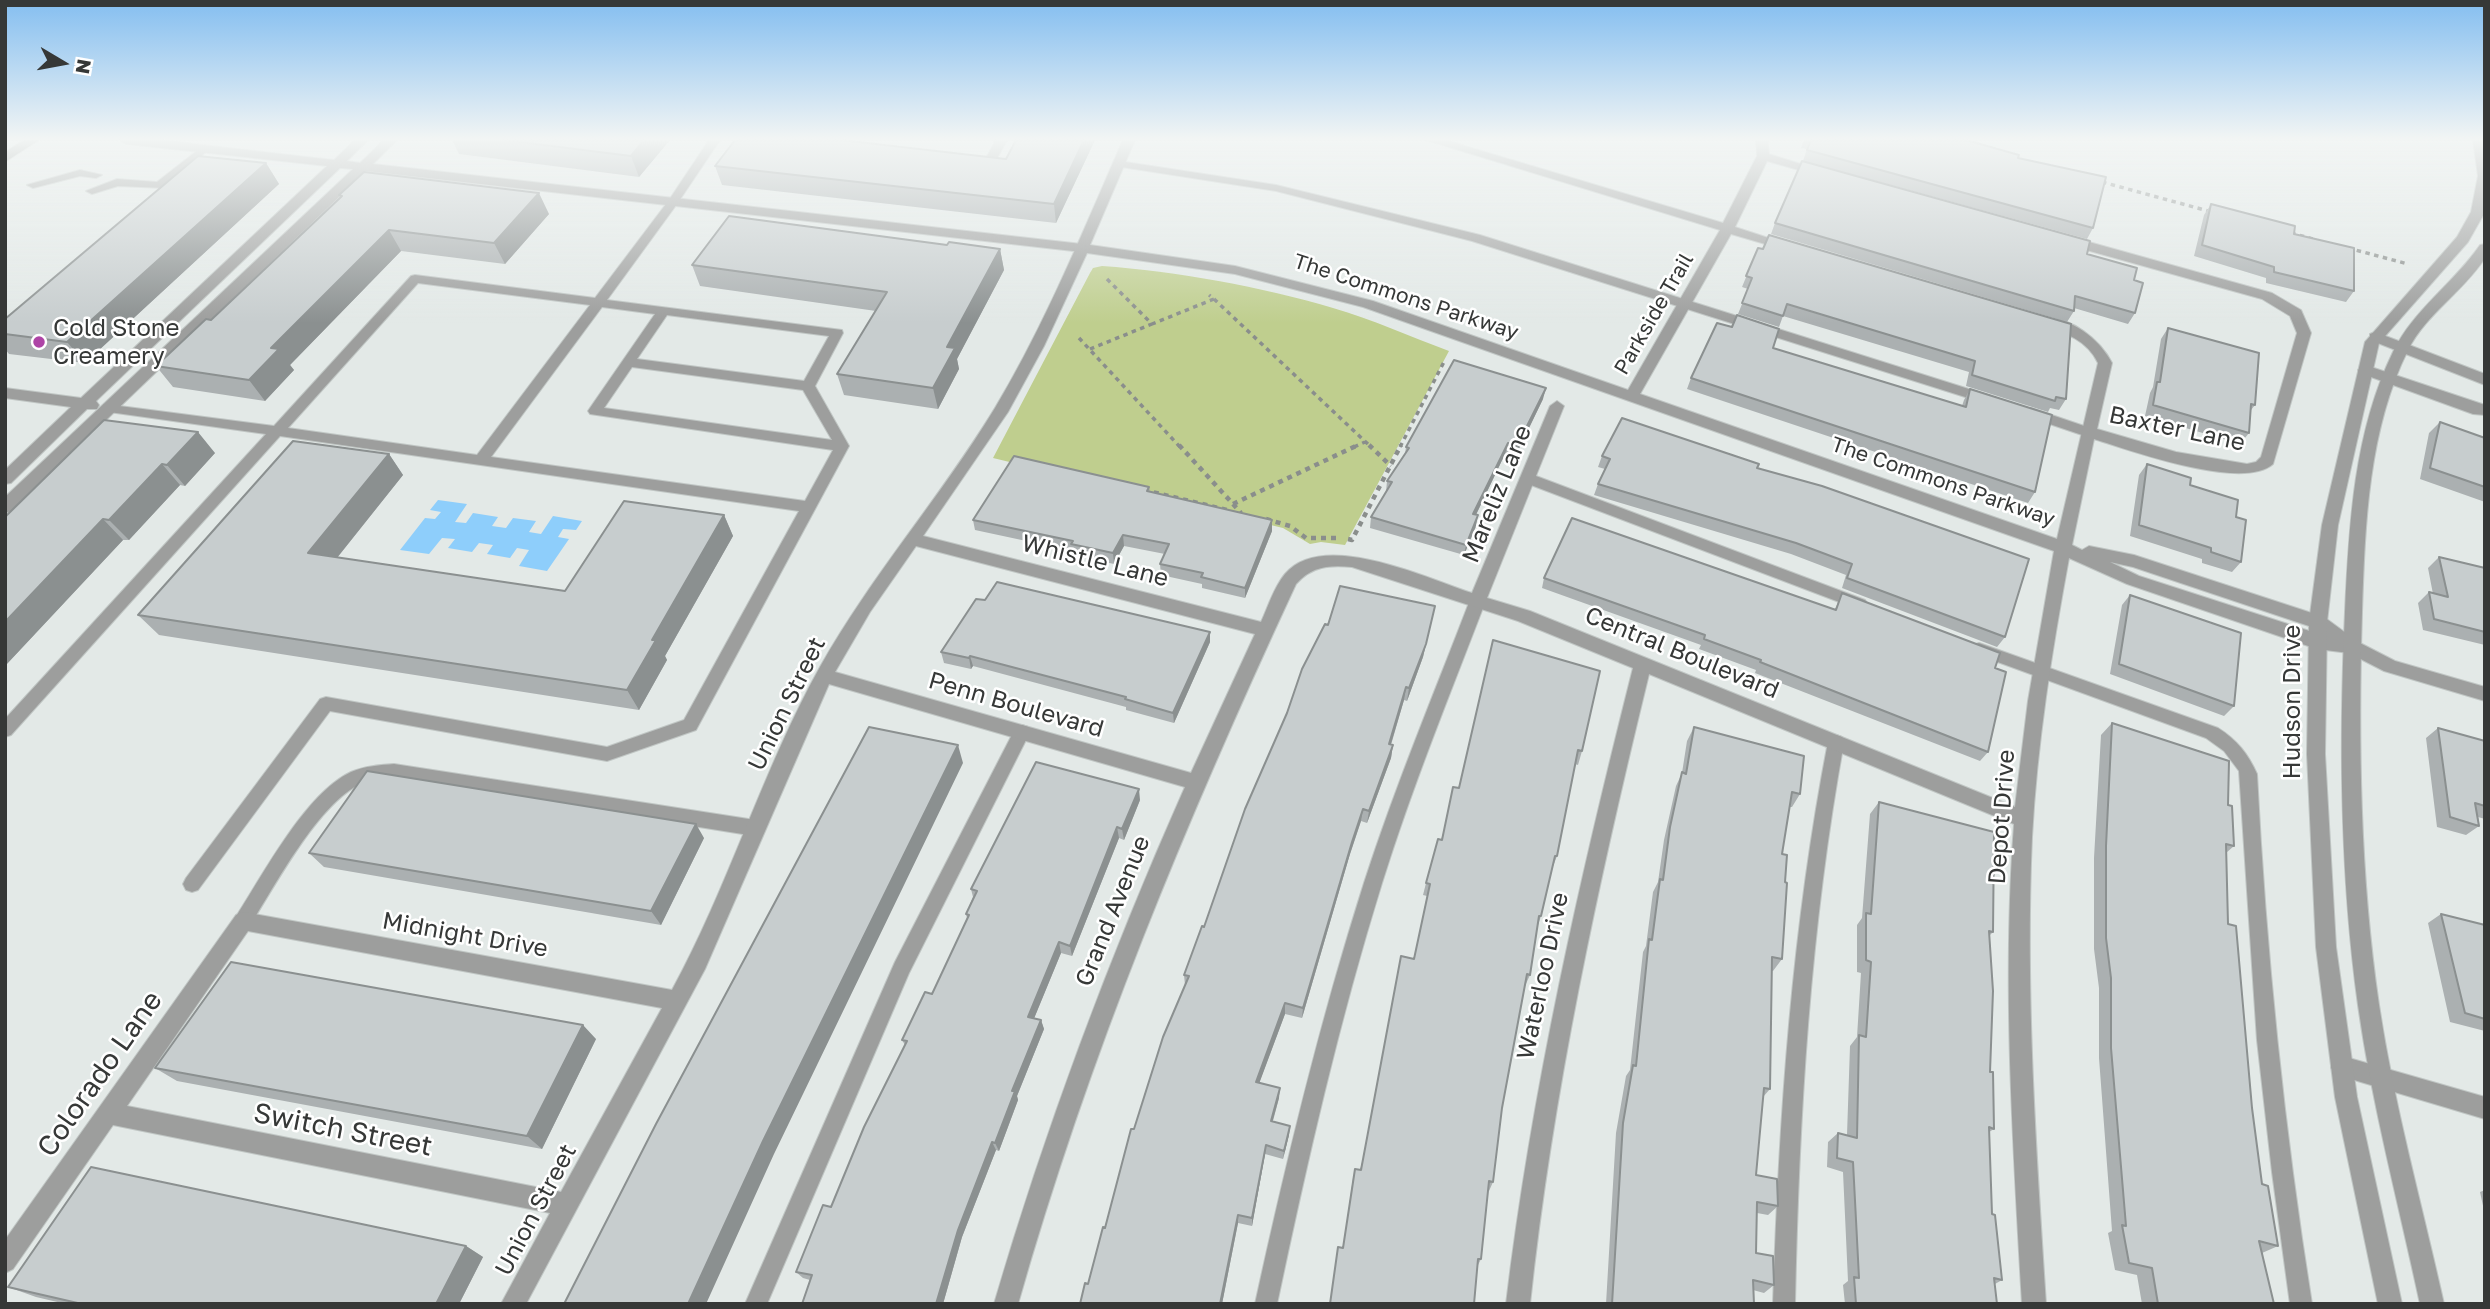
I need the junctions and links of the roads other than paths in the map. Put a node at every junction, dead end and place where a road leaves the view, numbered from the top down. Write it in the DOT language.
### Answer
graph roads {
  1 [pos="300,201"];
  2 [pos="327,201"];
  3 [pos="665,201"];
  4 [pos="1103,201"];
  5 [pos="1335,201"];
  6 [pos="1634,201"];
  7 [pos="1741,201"];
  8 [pos="2480,201"];
  9 [pos="673,202"];
  10 [pos="1727,229"];
  11 [pos="2056,237"];
  12 [pos="1082,248"];
  13 [pos="2485,248"];
  14 [pos="1808,253"];
  15 [pos="599,301"];
  16 [pos="1684,304"];
  17 [pos="664,310"];
  18 [pos="2032,318"];
  19 [pos="2375,337"];
  20 [pos="2402,348"];
  21 [pos="628,362"];
  22 [pos="2365,370"];
  23 [pos="2389,379"];
  24 [pos="2485,380"];
  25 [pos="808,386"];
  26 [pos="5,393"];
  27 [pos="1632,396"];
  28 [pos="85,404"];
  29 [pos="2002,404"];
  30 [pos="1557,406"];
  31 [pos="109,407"];
  32 [pos="2016,409"];
  33 [pos="2485,410"];
  34 [pos="278,430"];
  35 [pos="2088,432"];
  36 [pos="842,446"];
  37 [pos="481,460"];
  38 [pos="1528,478"];
  39 [pos="5,479"];
  40 [pos="5,507"];
  41 [pos="808,507"];
  42 [pos="912,539"];
  43 [pos="2061,547"];
  44 [pos="1314,561"];
  45 [pos="1478,600"];
  46 [pos="1876,610"];
  47 [pos="2318,622"];
  48 [pos="1265,630"];
  49 [pos="2317,642"];
  50 [pos="1967,644"];
  51 [pos="2352,647"];
  52 [pos="1643,664"];
  53 [pos="2041,672"];
  54 [pos="824,676"];
  55 [pos="2485,694"];
  56 [pos="5,730"];
  57 [pos="1022,732"];
  58 [pos="1836,743"];
  59 [pos="1194,782"];
  60 [pos="2024,818"];
  61 [pos="755,828"];
  62 [pos="192,884"];
  63 [pos="243,921"];
  64 [pos="677,1001"];
  65 [pos="2342,1067"];
  66 [pos="2384,1079"];
  67 [pos="2485,1108"];
  68 [pos="109,1113"];
  69 [pos="566,1206"];
  70 [pos="5,1261"];
  71 [pos="513,1304"];
  72 [pos="756,1304"];
  73 [pos="1006,1304"];
  74 [pos="1266,1304"];
  75 [pos="1518,1304"];
  76 [pos="1784,1304"];
  77 [pos="2034,1304"];
  78 [pos="2301,1304"];
  79 [pos="2390,1304"];
  80 [pos="2432,1304"];
  1 -- 28 [label="street"];
  2 -- 31 [label="street"];
  3 -- 9 [label="street, The Commons Parkway"];
  4 -- 12 [label="street, Union Street"];
  5 -- 16 [label="lane"];
  6 -- 10 [label="street"];
  7 -- 10 [label="street, Parkside Trail"];
  8 -- 19 [label="street, Hudson Drive"];
  9 -- 12 [label="street, The Commons Parkway"];
  9 -- 15 [label="lane"];
  10 -- 14 [label="street"];
  10 -- 16 [label="street, Parkside Trail"];
  11 -- 35 [label="street, Baxter Lane"];
  12 -- 27 [label="street, The Commons Parkway"];
  12 -- 42 [label="street, Union Street"];
  13 -- 20 [label="street"];
  15 -- 17 [label="lane"];
  15 -- 34 [label="lane"];
  15 -- 37 [label="lane"];
  16 -- 27 [label="street, Parkside Trail"];
  16 -- 29 [label="lane"];
  17 -- 21 [label="lane"];
  17 -- 25 [label="lane"];
  18 -- 35 [label="street, Depot Drive"];
  19 -- 20 [label="street"];
  19 -- 22 [label="street, Hudson Drive"];
  20 -- 23 [label="street"];
  20 -- 24 [label="street"];
  21 -- 25 [label="lane"];
  21 -- 36 [label="lane"];
  22 -- 23 [label="street"];
  22 -- 47 [label="street, Hudson Drive"];
  23 -- 33 [label="street"];
  23 -- 51 [label="street"];
  25 -- 36 [label="lane"];
  26 -- 28 [label="street"];
  27 -- 43 [label="street, The Commons Parkway"];
  28 -- 31 [label="street"];
  28 -- 39 [label="street"];
  30 -- 38 [label="street, Mareliz Lane"];
  31 -- 34 [label="lane"];
  31 -- 40 [label="street"];
  32 -- 35 [label="lane"];
  34 -- 37 [label="lane"];
  34 -- 56 [label="lane"];
  35 -- 43 [label="street, Depot Drive"];
  36 -- 41 [label="lane"];
  37 -- 41 [label="lane"];
  38 -- 45 [label="street, Mareliz Lane"];
  38 -- 46 [label="lane"];
  41 -- 62 [label="lane"];
  42 -- 48 [label="street, Whistle Lane"];
  42 -- 54 [label="street, Union Street"];
  43 -- 47 [label="street, The Commons Parkway"];
  43 -- 49 [label="street, The Commons Parkway"];
  43 -- 53 [label="street, Depot Drive"];
  44 -- 45 [label="street, Central Boulevard"];
  44 -- 48 [label="street, Grand Avenue"];
  45 -- 52 [label="street, Central Boulevard"];
  45 -- 74 [label="lane"];
  47 -- 49 [label="street, Hudson Drive"];
  47 -- 51 [label="street, The Commons Parkway"];
  48 -- 59 [label="street, Grand Avenue"];
  49 -- 51 [label="street, The Commons Parkway"];
  49 -- 65 [label="street, Hudson Drive"];
  50 -- 53 [label="lane"];
  51 -- 55 [label="street"];
  51 -- 66 [label="street"];
  52 -- 58 [label="street, Central Boulevard"];
  52 -- 75 [label="street, Waterloo Drive"];
  53 -- 60 [label="street, Depot Drive"];
  53 -- 78 [label="lane"];
  54 -- 57 [label="street, Penn Boulevard"];
  54 -- 61 [label="street, Union Street"];
  57 -- 59 [label="street, Penn Boulevard"];
  57 -- 72 [label="lane"];
  58 -- 60 [label="street, Central Boulevard"];
  58 -- 76 [label="lane"];
  59 -- 73 [label="street, Grand Avenue"];
  60 -- 77 [label="street, Depot Drive"];
  61 -- 63 [label="lane"];
  61 -- 64 [label="street, Union Street"];
  63 -- 64 [label="street, Midnight Drive"];
  63 -- 68 [label="street, Colorado Lane"];
  64 -- 69 [label="street, Union Street"];
  65 -- 66 [label="street"];
  65 -- 79 [label="street, Hudson Drive"];
  66 -- 67 [label="street"];
  66 -- 80 [label="street"];
  68 -- 69 [label="street, Switch Street"];
  68 -- 70 [label="street, Colorado Lane"];
  69 -- 71 [label="street, Union Street"];
}
